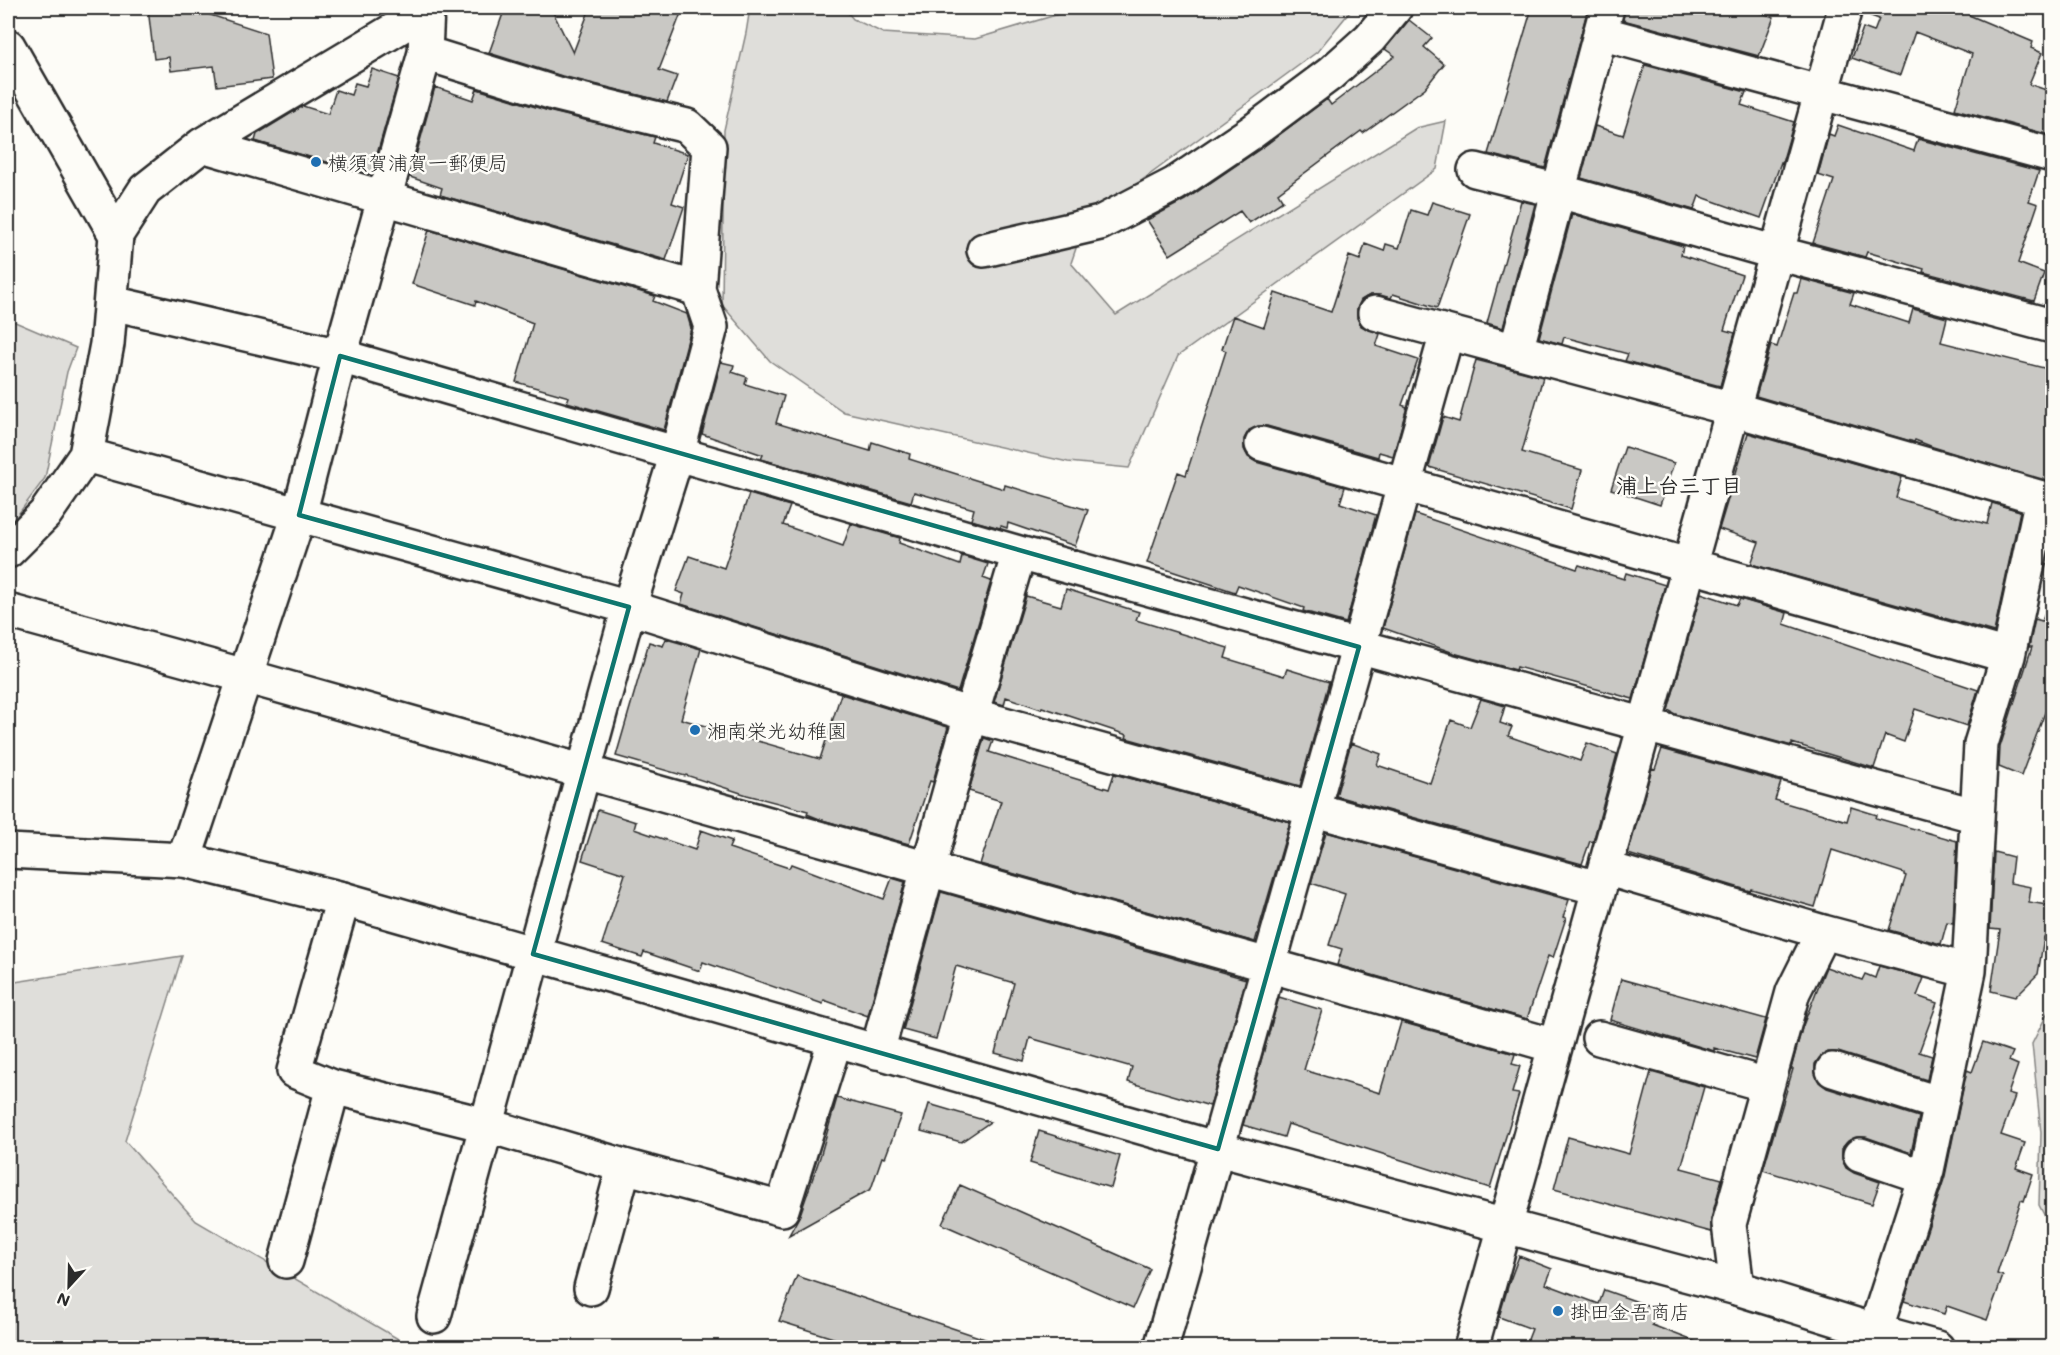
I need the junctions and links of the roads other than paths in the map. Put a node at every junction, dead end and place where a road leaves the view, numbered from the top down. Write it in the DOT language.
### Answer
graph roads {
  1 [pos="428,8"];
  2 [pos="1395,8"];
  3 [pos="1845,8"];
  4 [pos="1604,20"];
  5 [pos="8,46"];
  6 [pos="425,53"];
  7 [pos="1822,93"];
  8 [pos="202,145"];
  9 [pos="2052,155"];
  10 [pos="1475,170"];
  11 [pos="1559,191"];
  12 [pos="385,197"];
  13 [pos="116,235"];
  14 [pos="984,250"];
  15 [pos="1777,253"];
  16 [pos="698,289"];
  17 [pos="112,303"];
  18 [pos="1376,313"];
  19 [pos="2052,326"];
  20 [pos="1447,333"];
  21 [pos="1516,351"];
  22 [pos="340,357"];
  23 [pos="1733,409"];
  24 [pos="1262,444"];
  25 [pos="677,454"];
  26 [pos="86,455"];
  27 [pos="1404,484"];
  28 [pos="299,515"];
  29 [pos="8,551"];
  30 [pos="1019,553"];
  31 [pos="1689,566"];
  32 [pos="629,608"];
  33 [pos="8,611"];
  34 [pos="1359,647"];
  35 [pos="2008,656"];
  36 [pos="245,676"];
  37 [pos="971,715"];
  38 [pos="1644,726"];
  39 [pos="584,772"];
  40 [pos="1312,810"];
  41 [pos="1977,816"];
  42 [pos="8,851"];
  43 [pos="184,860"];
  44 [pos="929,870"];
  45 [pos="1601,878"];
  46 [pos="343,899"];
  47 [pos="1823,932"];
  48 [pos="533,954"];
  49 [pos="1270,966"];
  50 [pos="1969,971"];
  51 [pos="1599,1038"];
  52 [pos="835,1041"];
  53 [pos="1555,1046"];
  54 [pos="877,1052"];
  55 [pos="1833,1070"];
  56 [pos="1767,1085"];
  57 [pos="333,1088"];
  58 [pos="1941,1104"];
  59 [pos="486,1125"];
  60 [pos="1218,1149"];
  61 [pos="1860,1155"];
  62 [pos="624,1166"];
  63 [pos="1925,1176"];
  64 [pos="1504,1227"];
  65 [pos="286,1261"];
  66 [pos="591,1288"];
  67 [pos="1737,1288"];
  68 [pos="434,1316"];
  69 [pos="1875,1331"];
  70 [pos="1161,1347"];
  71 [pos="1471,1347"];
  72 [pos="1937,1347"];
  1 -- 6 [label="street"];
  1 -- 8 [label="street"];
  2 -- 14 [label="street"];
  3 -- 7 [label="street"];
  4 -- 7 [label="street"];
  4 -- 11 [label="street"];
  5 -- 13 [label="street"];
  6 -- 12 [label="street"];
  6 -- 16 [label="street"];
  7 -- 9 [label="street"];
  7 -- 15 [label="street"];
  8 -- 12 [label="street"];
  8 -- 13 [label="street"];
  10 -- 11 [label="street"];
  11 -- 15 [label="street"];
  11 -- 21 [label="street"];
  12 -- 16 [label="street"];
  12 -- 22 [label="street"];
  13 -- 17 [label="street"];
  15 -- 19 [label="street"];
  15 -- 23 [label="street"];
  16 -- 25 [label="street"];
  17 -- 22 [label="street"];
  17 -- 26 [label="street"];
  18 -- 20 [label="street"];
  20 -- 21 [label="street"];
  20 -- 27 [label="street"];
  21 -- 23 [label="street"];
  22 -- 25 [label="street"];
  22 -- 28 [label="street"];
  23 -- 31 [label="street"];
  23 -- 35 [label="street"];
  24 -- 27 [label="street"];
  25 -- 30 [label="street"];
  25 -- 32 [label="street"];
  26 -- 28 [label="street"];
  26 -- 29 [label="street"];
  27 -- 31 [label="street"];
  27 -- 34 [label="street"];
  28 -- 32 [label="street"];
  28 -- 36 [label="street"];
  30 -- 34 [label="street"];
  30 -- 37 [label="street"];
  31 -- 35 [label="street"];
  31 -- 38 [label="street"];
  32 -- 37 [label="street"];
  32 -- 39 [label="street"];
  33 -- 36 [label="street"];
  34 -- 38 [label="street"];
  34 -- 40 [label="street"];
  35 -- 41 [label="street"];
  36 -- 39 [label="street"];
  36 -- 43 [label="street"];
  37 -- 40 [label="street"];
  37 -- 44 [label="street"];
  38 -- 41 [label="street"];
  38 -- 45 [label="street"];
  39 -- 44 [label="street"];
  39 -- 48 [label="street"];
  40 -- 45 [label="street"];
  40 -- 49 [label="street"];
  41 -- 50 [label="street"];
  42 -- 43 [label="street"];
  43 -- 46 [label="street"];
  44 -- 49 [label="street"];
  44 -- 54 [label="street"];
  45 -- 47 [label="street"];
  45 -- 53 [label="street"];
  46 -- 48 [label="street"];
  46 -- 57 [label="street"];
  47 -- 50 [label="street"];
  47 -- 56 [label="street"];
  48 -- 52 [label="street"];
  48 -- 59 [label="street"];
  49 -- 53 [label="street"];
  49 -- 60 [label="street"];
  50 -- 58 [label="street"];
  51 -- 56 [label="street"];
  52 -- 54 [label="street"];
  52 -- 62 [label="street"];
  53 -- 64 [label="street"];
  54 -- 60 [label="street"];
  55 -- 58 [label="street"];
  56 -- 67 [label="street"];
  57 -- 59 [label="street"];
  57 -- 65 [label="street"];
  58 -- 63 [label="street"];
  59 -- 62 [label="street"];
  59 -- 68 [label="street"];
  60 -- 64 [label="street"];
  60 -- 70 [label="street"];
  61 -- 63 [label="street"];
  62 -- 66 [label="street"];
  63 -- 69 [label="street"];
  64 -- 67 [label="street"];
  64 -- 71 [label="street"];
  67 -- 69 [label="street"];
  69 -- 72 [label="street"];
}
